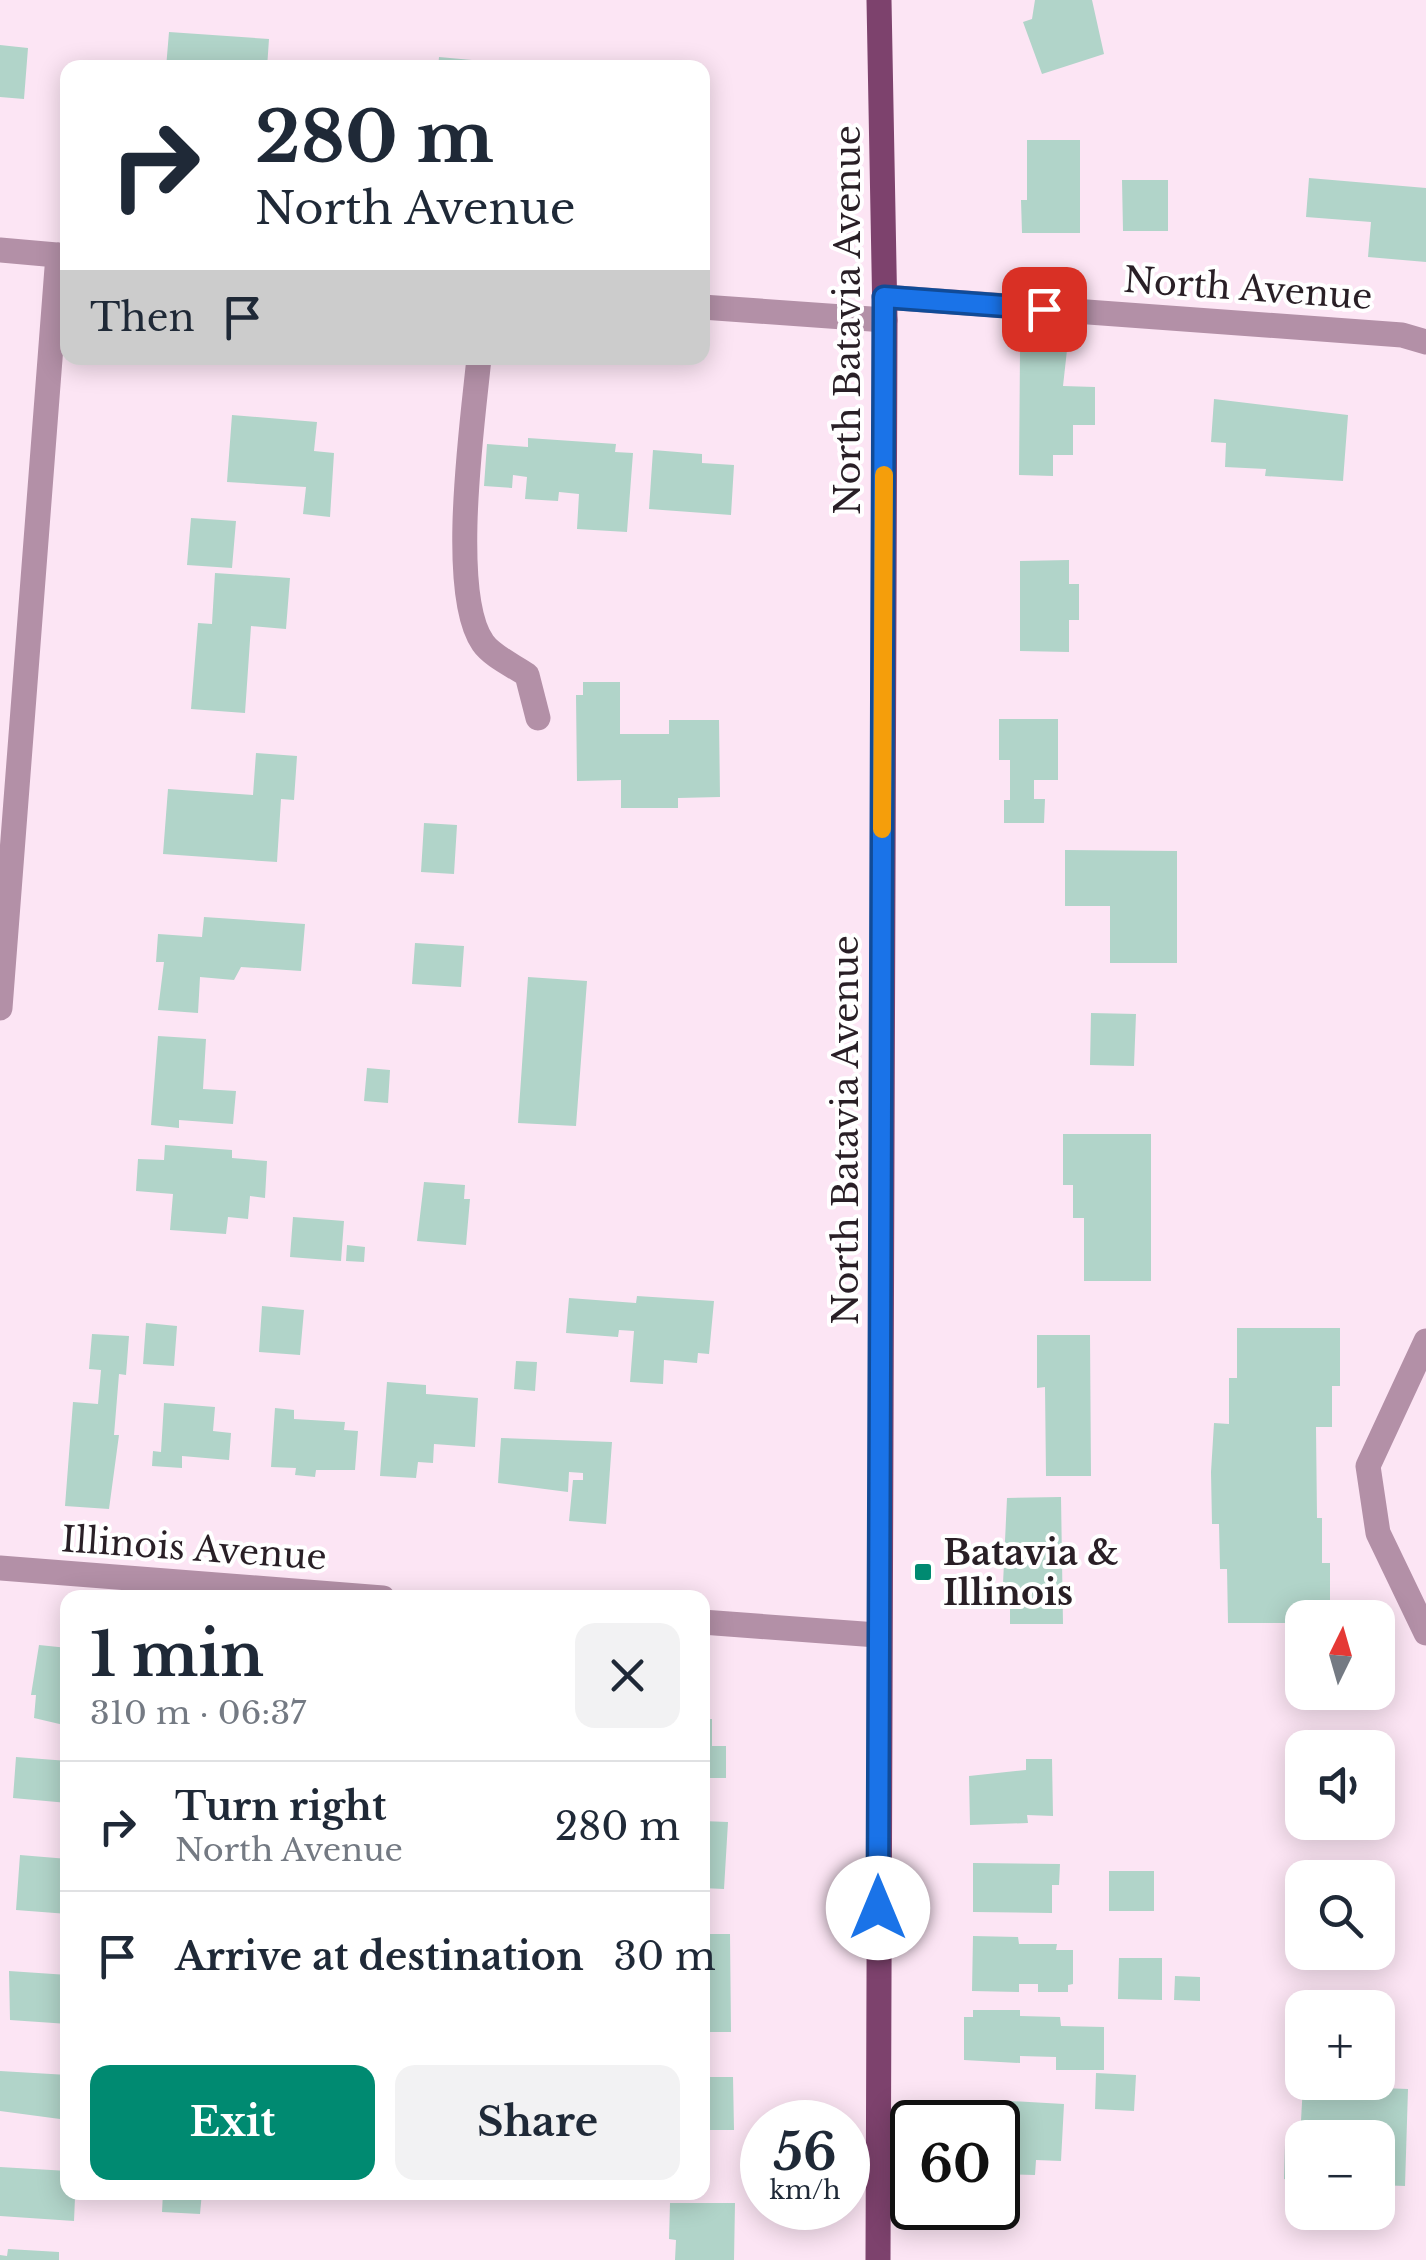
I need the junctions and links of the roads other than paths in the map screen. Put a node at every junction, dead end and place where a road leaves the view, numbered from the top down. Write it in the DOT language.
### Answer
graph roads {
  1 [pos="879,0"];
  2 [pos="0,250"];
  3 [pos="60,255"];
  4 [pos="60,291"];
  5 [pos="710,307"];
  6 [pos="884,309"];
  7 [pos="1426,342"];
  8 [pos="478,365"];
  9 [pos="538,718"];
  10 [pos="0,1008"];
  11 [pos="1426,1341"];
  12 [pos="0,1568"];
  13 [pos="281,1590"];
  14 [pos="710,1623"];
  15 [pos="1426,1634"];
  16 [pos="877,1635"];
  17 [pos="878,2260"];
  1 -- 6 [label="main road, North Batavia Avenue"];
  2 -- 3 [label="street"];
  4 -- 10 [label="street"];
  5 -- 6 [label="street, North Avenue"];
  6 -- 7 [label="street, North Avenue"];
  6 -- 16 [label="main road, North Batavia Avenue"];
  8 -- 9 [label="street"];
  11 -- 15 [label="street"];
  12 -- 13 [label="street, Illinois Avenue"];
  14 -- 16 [label="street"];
  16 -- 17 [label="main road, North Batavia Avenue"];
}
